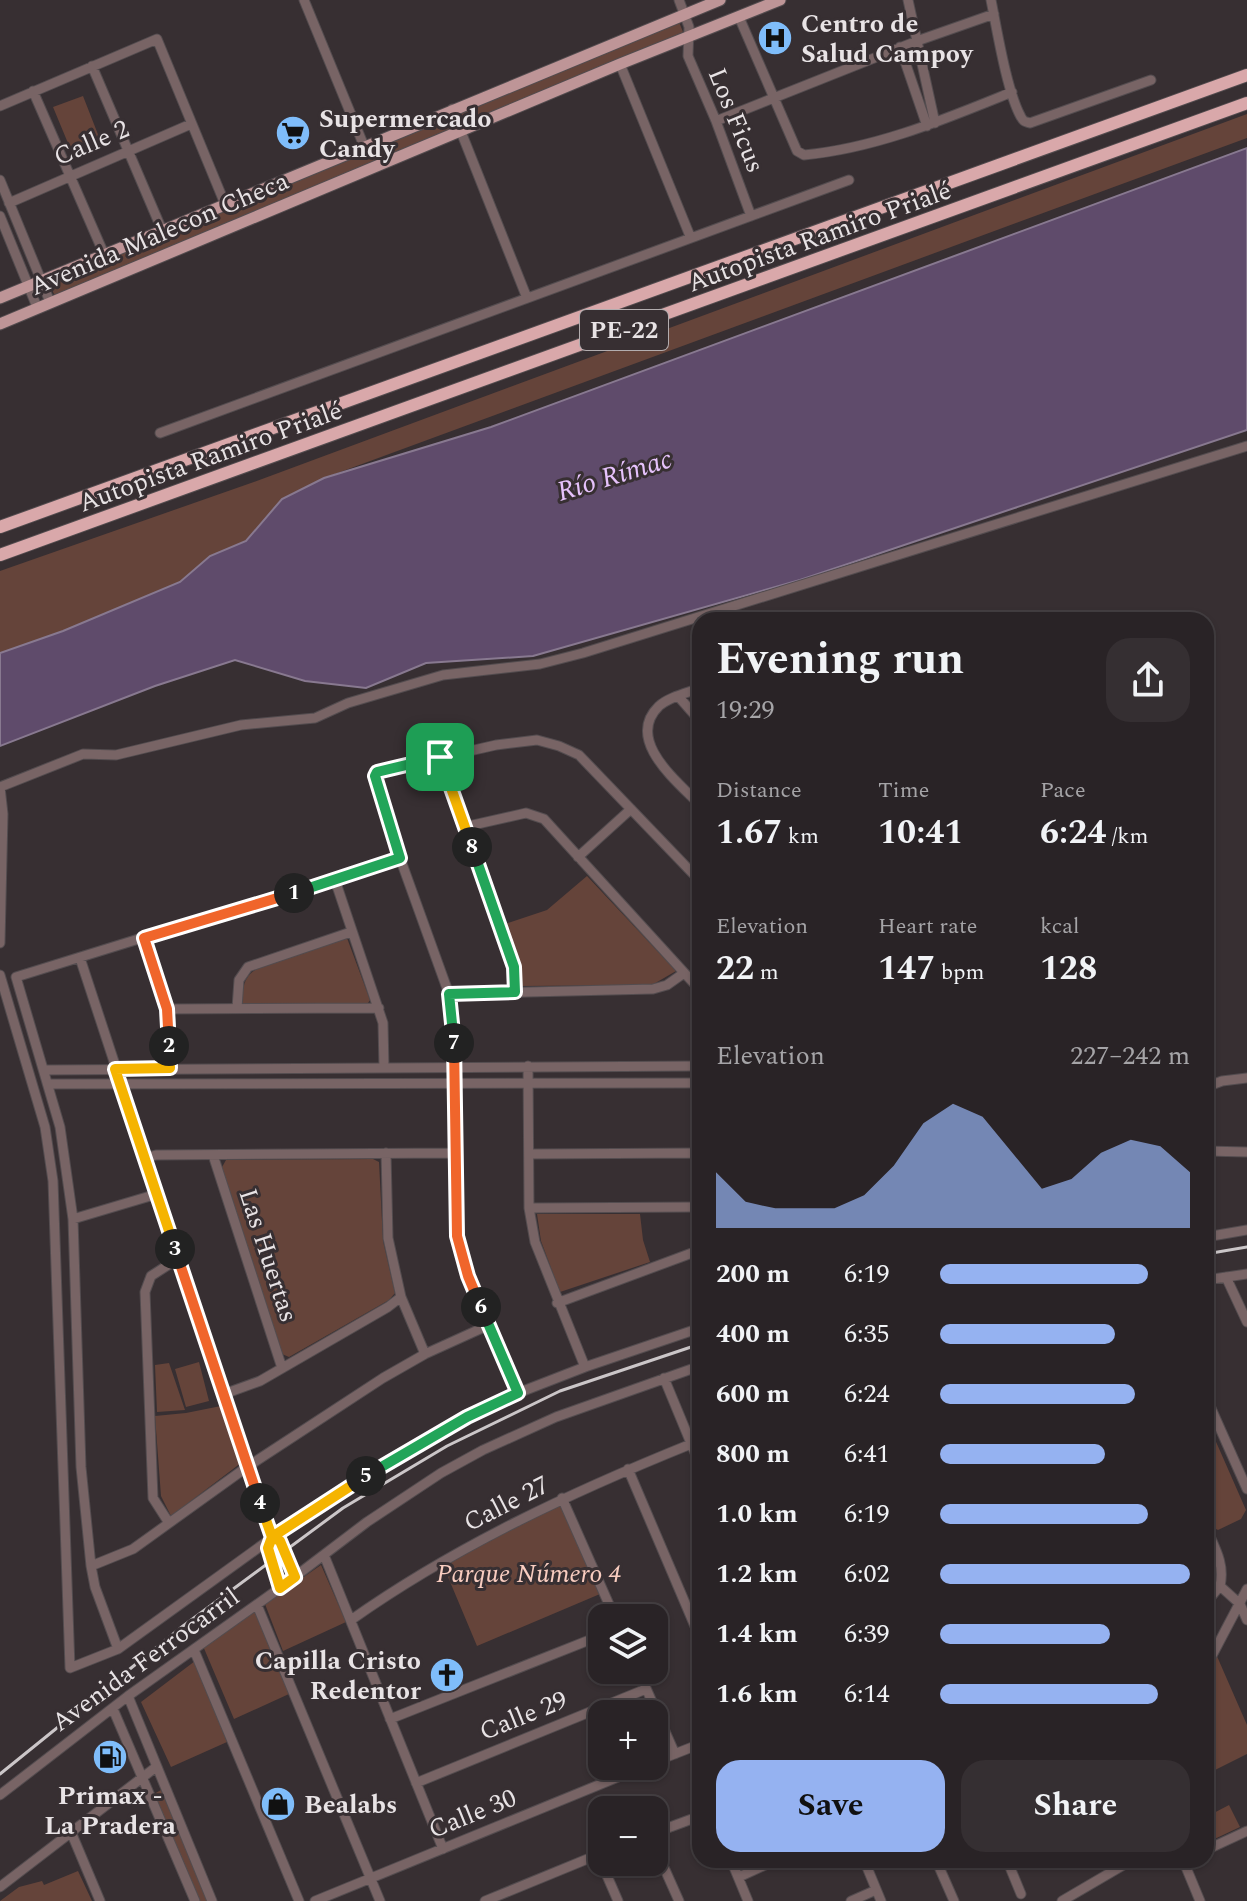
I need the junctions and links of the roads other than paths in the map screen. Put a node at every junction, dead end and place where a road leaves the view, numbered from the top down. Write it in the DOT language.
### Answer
graph roads {
  1 [pos="304,0"];
  2 [pos="679,0"];
  3 [pos="720,0"];
  4 [pos="780,0"];
  5 [pos="908,0"];
  6 [pos="991,0"];
  7 [pos="994,14"];
  8 [pos="685,15"];
  9 [pos="739,17"];
  10 [pos="687,39"];
  11 [pos="917,41"];
  12 [pos="900,47"];
  13 [pos="620,64"];
  14 [pos="92,66"];
  15 [pos="1247,75"];
  16 [pos="1151,80"];
  17 [pos="33,91"];
  18 [pos="1012,92"];
  19 [pos="774,97"];
  20 [pos="1247,103"];
  21 [pos="0,106"];
  22 [pos="452,109"];
  23 [pos="716,121"];
  24 [pos="191,124"];
  25 [pos="931,125"];
  26 [pos="462,130"];
  27 [pos="364,146"];
  28 [pos="128,151"];
  29 [pos="70,175"];
  30 [pos="0,180"];
  31 [pos="849,180"];
  32 [pos="9,203"];
  33 [pos="225,204"];
  34 [pos="751,216"];
  35 [pos="1,219"];
  36 [pos="162,230"];
  37 [pos="690,236"];
  38 [pos="104,254"];
  39 [pos="41,281"];
  40 [pos="29,286"];
  41 [pos="0,298"];
  42 [pos="527,298"];
  43 [pos="50,302"];
  44 [pos="37,307"];
  45 [pos="0,324"];
  46 [pos="160,433"];
  47 [pos="1247,446"];
  48 [pos="0,527"];
  49 [pos="0,555"];
  50 [pos="715,612"];
  51 [pos="692,619"];
  52 [pos="692,691"];
  53 [pos="678,696"];
  54 [pos="692,712"];
  55 [pos="440,757"];
  56 [pos="692,796"];
  57 [pos="631,809"];
  58 [pos="464,827"];
  59 [pos="578,857"];
  60 [pos="400,858"];
  61 [pos="692,873"];
  62 [pos="335,880"];
  63 [pos="351,932"];
  64 [pos="144,938"];
  65 [pos="0,943"];
  66 [pos="80,958"];
  67 [pos="684,973"];
  68 [pos="0,975"];
  69 [pos="692,982"];
  70 [pos="515,992"];
  71 [pos="449,994"];
  72 [pos="237,1008"];
  73 [pos="379,1008"];
  74 [pos="167,1009"];
  75 [pos="528,1066"];
  76 [pos="692,1066"];
  77 [pos="454,1067"];
  78 [pos="170,1068"];
  79 [pos="384,1068"];
  80 [pos="115,1069"];
  81 [pos="44,1070"];
  82 [pos="1247,1078"];
  83 [pos="454,1083"];
  84 [pos="528,1083"];
  85 [pos="692,1083"];
  86 [pos="49,1084"];
  87 [pos="120,1084"];
  88 [pos="1214,1084"];
  89 [pos="1214,1151"];
  90 [pos="1247,1152"];
  91 [pos="386,1153"];
  92 [pos="454,1153"];
  93 [pos="692,1153"];
  94 [pos="530,1154"];
  95 [pos="213,1155"];
  96 [pos="145,1158"];
  97 [pos="157,1194"];
  98 [pos="692,1207"];
  99 [pos="529,1208"];
  100 [pos="73,1219"];
  101 [pos="1247,1230"];
  102 [pos="1214,1236"];
  103 [pos="692,1253"];
  104 [pos="179,1258"];
  105 [pos="1247,1274"];
  106 [pos="1226,1277"];
  107 [pos="1214,1279"];
  108 [pos="401,1297"];
  109 [pos="557,1303"];
  110 [pos="1247,1322"];
  111 [pos="489,1325"];
  112 [pos="692,1331"];
  113 [pos="425,1354"];
  114 [pos="585,1367"];
  115 [pos="282,1368"];
  116 [pos="692,1369"];
  117 [pos="664,1378"];
  118 [pos="518,1393"];
  119 [pos="224,1394"];
  120 [pos="1214,1415"];
  121 [pos="691,1444"];
  122 [pos="247,1467"];
  123 [pos="628,1469"];
  124 [pos="1247,1489"];
  125 [pos="562,1498"];
  126 [pos="169,1523"];
  127 [pos="272,1537"];
  128 [pos="1214,1547"];
  129 [pos="324,1555"];
  130 [pos="91,1566"];
  131 [pos="295,1577"];
  132 [pos="1220,1586"];
  133 [pos="280,1588"];
  134 [pos="1247,1589"];
  135 [pos="1214,1593"];
  136 [pos="609,1604"];
  137 [pos="1240,1604"];
  138 [pos="257,1605"];
  139 [pos="692,1619"];
  140 [pos="351,1620"];
  141 [pos="1247,1620"];
  142 [pos="588,1641"];
  143 [pos="118,1649"];
  144 [pos="194,1650"];
  145 [pos="1214,1652"];
  146 [pos="644,1684"];
  147 [pos="646,1689"];
  148 [pos="128,1696"];
  149 [pos="113,1709"];
  150 [pos="390,1719"];
  151 [pos="692,1747"];
  152 [pos="675,1754"];
  153 [pos="668,1757"];
  154 [pos="156,1767"];
  155 [pos="142,1778"];
  156 [pos="611,1780"];
  157 [pos="416,1783"];
  158 [pos="0,1795"];
  159 [pos="692,1819"];
  160 [pos="668,1828"];
  161 [pos="1247,1831"];
  162 [pos="71,1832"];
  163 [pos="1214,1846"];
  164 [pos="443,1849"];
  165 [pos="588,1859"];
  166 [pos="735,1868"];
  167 [pos="759,1868"];
  168 [pos="867,1868"];
  169 [pos="942,1868"];
  170 [pos="1010,1868"];
  171 [pos="1118,1868"];
  172 [pos="1187,1868"];
  173 [pos="608,1876"];
  174 [pos="668,1876"];
  175 [pos="739,1877"];
  176 [pos="371,1878"];
  177 [pos="0,1887"];
  178 [pos="876,1890"];
  179 [pos="1021,1894"];
  180 [pos="1197,1900"];
  181 [pos="100,1901"];
  182 [pos="195,1901"];
  183 [pos="212,1901"];
  184 [pos="299,1901"];
  185 [pos="315,1901"];
  186 [pos="380,1901"];
  187 [pos="485,1901"];
  188 [pos="618,1901"];
  189 [pos="679,1901"];
  190 [pos="748,1901"];
  191 [pos="851,1901"];
  192 [pos="881,1901"];
  193 [pos="954,1901"];
  194 [pos="1062,1901"];
  1 -- 27 [label="street"];
  2 -- 8 [label="street, Los Ficus"];
  3 -- 8 [label="main road, Avenida Malecon Checa"];
  4 -- 9 [label="main road, Avenida Malecon Checa"];
  5 -- 11 [label="street"];
  6 -- 7 [label="street"];
  7 -- 11 [label="street"];
  7 -- 18 [label="street"];
  8 -- 10 [label="street, Los Ficus"];
  8 -- 22 [label="main road, Avenida Malecon Checa"];
  9 -- 10 [label="main road, Avenida Malecon Checa"];
  9 -- 19 [label="street"];
  10 -- 13 [label="main road, Avenida Malecon Checa"];
  10 -- 23 [label="street, Los Ficus"];
  11 -- 12 [label="street"];
  11 -- 25 [label="street"];
  12 -- 19 [label="street"];
  12 -- 25 [label="street"];
  13 -- 26 [label="main road, Avenida Malecon Checa"];
  13 -- 37 [label="street"];
  14 -- 17 [label="street"];
  14 -- 24 [label="street"];
  14 -- 28 [label="street"];
  15 -- 48 [label="highway, Autopista Ramiro Prialé / PE-22"];
  16 -- 18 [label="street"];
  17 -- 21 [label="street"];
  17 -- 29 [label="street"];
  18 -- 25 [label="street"];
  19 -- 23 [label="street"];
  19 -- 25 [label="street"];
  20 -- 49 [label="highway, Autopista Ramiro Prialé / PE-22"];
  22 -- 26 [label="street"];
  22 -- 27 [label="main road, Avenida Malecon Checa"];
  23 -- 34 [label="street, Los Ficus"];
  24 -- 28 [label="street, Calle 2"];
  24 -- 33 [label="street"];
  26 -- 42 [label="street"];
  26 -- 43 [label="main road, Avenida Malecon Checa"];
  27 -- 33 [label="main road, Avenida Malecon Checa"];
  28 -- 29 [label="street, Calle 2"];
  28 -- 36 [label="street"];
  29 -- 32 [label="street, Calle 2"];
  29 -- 38 [label="street"];
  30 -- 32 [label="street"];
  31 -- 34 [label="street"];
  32 -- 39 [label="street"];
  33 -- 36 [label="main road, Avenida Malecon Checa"];
  34 -- 37 [label="street"];
  35 -- 40 [label="street"];
  36 -- 38 [label="main road, Avenida Malecon Checa"];
  37 -- 42 [label="street"];
  38 -- 39 [label="main road, Avenida Malecon Checa"];
  39 -- 40 [label="main road, Avenida Malecon Checa"];
  39 -- 43 [label="street"];
  40 -- 41 [label="main road, Avenida Malecon Checa"];
  40 -- 44 [label="street"];
  42 -- 46 [label="street"];
  43 -- 44 [label="main road, Avenida Malecon Checa"];
  44 -- 45 [label="main road, Avenida Malecon Checa"];
  47 -- 50 [label="street"];
  51 -- 65 [label="street"];
  52 -- 53 [label="street"];
  53 -- 54 [label="street"];
  53 -- 56 [label="street"];
  55 -- 57 [label="street"];
  55 -- 58 [label="street"];
  55 -- 60 [label="street"];
  57 -- 59 [label="street"];
  57 -- 61 [label="street"];
  58 -- 59 [label="street"];
  58 -- 70 [label="street"];
  59 -- 67 [label="street"];
  60 -- 62 [label="street"];
  60 -- 71 [label="street"];
  62 -- 63 [label="street"];
  62 -- 64 [label="street"];
  63 -- 72 [label="street"];
  63 -- 73 [label="street"];
  64 -- 66 [label="street"];
  64 -- 74 [label="street"];
  66 -- 80 [label="street"];
  66 -- 81 [label="street"];
  67 -- 69 [label="street"];
  67 -- 70 [label="street"];
  68 -- 143 [label="street, Avenida Ferrocarril"];
  70 -- 71 [label="street"];
  71 -- 77 [label="street"];
  72 -- 73 [label="street"];
  72 -- 74 [label="street"];
  73 -- 79 [label="street"];
  74 -- 78 [label="street"];
  75 -- 76 [label="street"];
  75 -- 77 [label="street"];
  75 -- 84 [label="street"];
  77 -- 79 [label="street"];
  77 -- 83 [label="street"];
  78 -- 79 [label="street"];
  78 -- 80 [label="street"];
  80 -- 81 [label="street"];
  80 -- 87 [label="street"];
  81 -- 86 [label="street"];
  82 -- 88 [label="street"];
  83 -- 84 [label="street"];
  83 -- 87 [label="street"];
  83 -- 92 [label="street"];
  84 -- 85 [label="street"];
  84 -- 94 [label="street"];
  86 -- 87 [label="street"];
  86 -- 100 [label="street"];
  87 -- 96 [label="street"];
  89 -- 90 [label="street"];
  91 -- 92 [label="street"];
  91 -- 95 [label="street"];
  91 -- 108 [label="street"];
  92 -- 111 [label="street"];
  93 -- 94 [label="street"];
  94 -- 99 [label="street"];
  95 -- 96 [label="street"];
  95 -- 115 [label="street, Las Huertas"];
  96 -- 97 [label="street"];
  97 -- 100 [label="street"];
  97 -- 104 [label="street"];
  98 -- 99 [label="street"];
  99 -- 109 [label="street"];
  100 -- 130 [label="street"];
  101 -- 102 [label="street"];
  103 -- 109 [label="street"];
  104 -- 119 [label="street"];
  104 -- 126 [label="street"];
  105 -- 106 [label="street"];
  106 -- 107 [label="street"];
  106 -- 110 [label="street"];
  108 -- 113 [label="street"];
  108 -- 115 [label="street"];
  109 -- 114 [label="street"];
  111 -- 113 [label="street"];
  111 -- 118 [label="street"];
  112 -- 114 [label="street, Avenida Ferrocarril"];
  113 -- 122 [label="street"];
  114 -- 118 [label="street, Avenida Ferrocarril"];
  115 -- 119 [label="street"];
  116 -- 117 [label="street, Avenida Ferrocarril"];
  117 -- 121 [label="street"];
  117 -- 129 [label="street, Avenida Ferrocarril"];
  118 -- 127 [label="street, Avenida Ferrocarril"];
  119 -- 122 [label="street"];
  120 -- 124 [label="street"];
  121 -- 123 [label="street, Calle 27"];
  122 -- 126 [label="street"];
  122 -- 127 [label="street"];
  123 -- 125 [label="street, Calle 27"];
  123 -- 139 [label="street"];
  125 -- 136 [label="street"];
  125 -- 140 [label="street, Calle 27"];
  126 -- 130 [label="street"];
  127 -- 131 [label="street"];
  127 -- 133 [label="street"];
  127 -- 143 [label="street, Avenida Ferrocarril"];
  128 -- 132 [label="street"];
  129 -- 131 [label="street, Avenida Ferrocarril"];
  129 -- 140 [label="street"];
  130 -- 143 [label="street"];
  131 -- 133 [label="street, Avenida Ferrocarril"];
  132 -- 135 [label="street"];
  132 -- 137 [label="street"];
  133 -- 138 [label="street, Avenida Ferrocarril"];
  134 -- 137 [label="street"];
  137 -- 141 [label="street"];
  137 -- 145 [label="street"];
  138 -- 144 [label="street, Avenida Ferrocarril"];
  138 -- 176 [label="street"];
  140 -- 150 [label="street"];
  142 -- 150 [label="street"];
  144 -- 148 [label="street, Avenida Ferrocarril"];
  144 -- 184 [label="street"];
  146 -- 147 [label="street"];
  147 -- 152 [label="street"];
  147 -- 157 [label="street, Calle 29"];
  148 -- 149 [label="street, Avenida Ferrocarril"];
  148 -- 154 [label="street"];
  149 -- 155 [label="street"];
  149 -- 158 [label="street, Avenida Ferrocarril"];
  150 -- 157 [label="street"];
  151 -- 152 [label="street"];
  152 -- 153 [label="street"];
  154 -- 155 [label="street"];
  154 -- 183 [label="street"];
  155 -- 162 [label="street"];
  155 -- 182 [label="street"];
  156 -- 164 [label="street, Calle 30"];
  157 -- 164 [label="street"];
  159 -- 160 [label="street"];
  161 -- 163 [label="street"];
  162 -- 177 [label="street"];
  162 -- 181 [label="street"];
  164 -- 176 [label="street, Calle 30"];
  165 -- 187 [label="street"];
  166 -- 175 [label="street"];
  167 -- 175 [label="street"];
  168 -- 178 [label="street"];
  169 -- 193 [label="street"];
  170 -- 179 [label="street"];
  171 -- 194 [label="street"];
  172 -- 180 [label="street"];
  173 -- 188 [label="street"];
  174 -- 189 [label="street"];
  175 -- 190 [label="street"];
  176 -- 185 [label="street, Calle 30"];
  176 -- 186 [label="street"];
  178 -- 191 [label="street"];
  178 -- 192 [label="street"];
}
